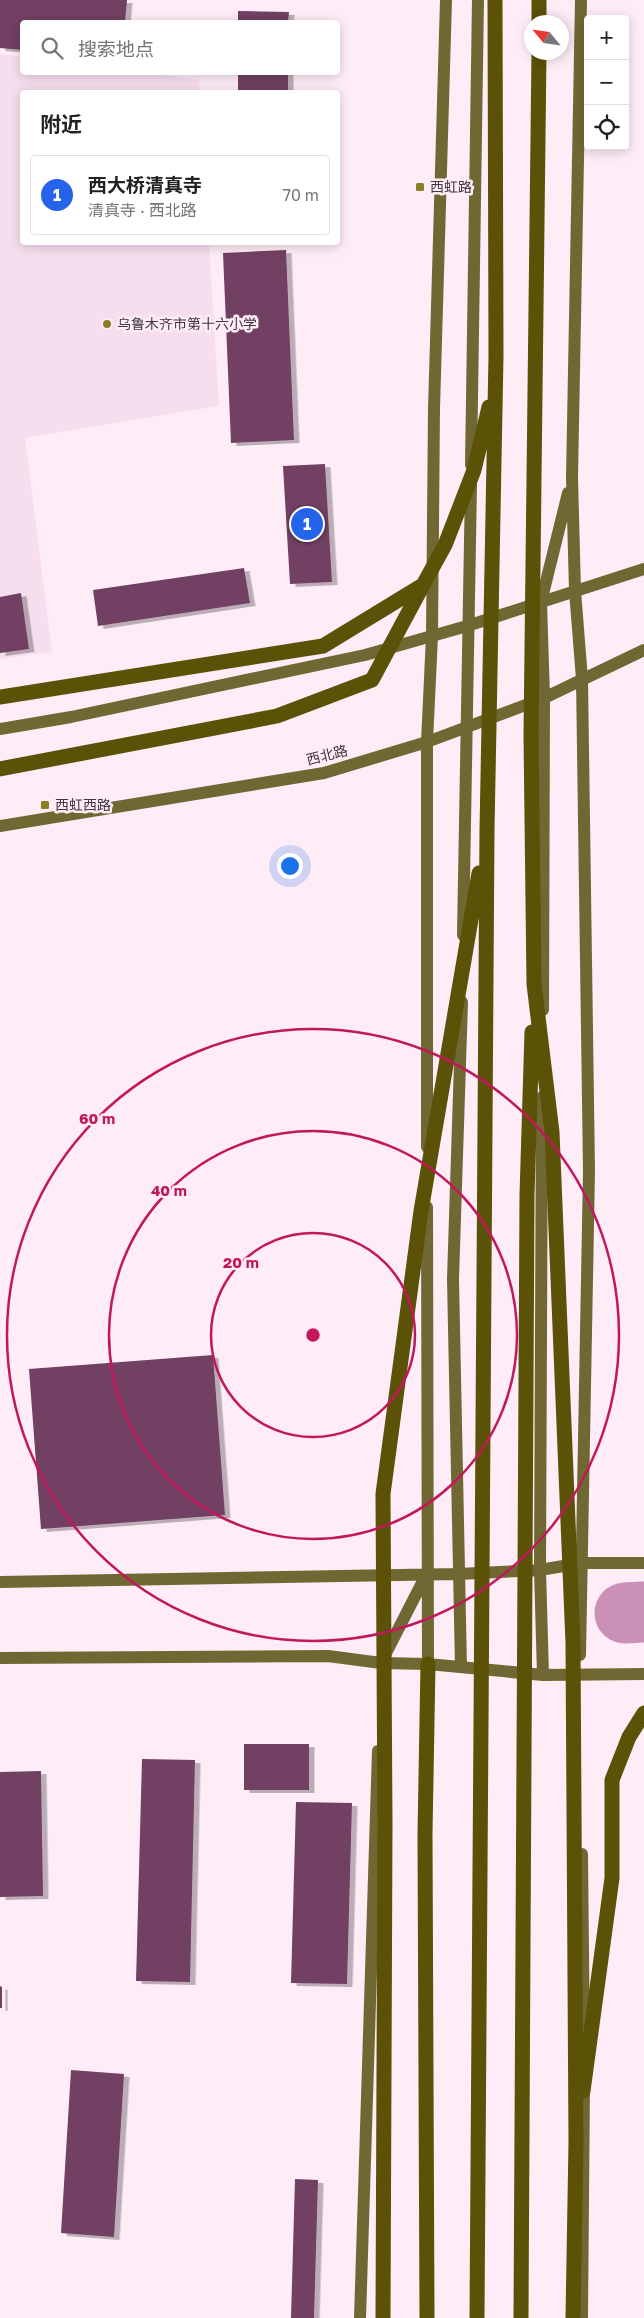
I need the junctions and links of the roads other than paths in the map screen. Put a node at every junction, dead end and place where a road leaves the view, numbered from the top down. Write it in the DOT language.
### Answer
graph roads {
  1 [pos="446,0"];
  2 [pos="478,0"];
  3 [pos="495,0"];
  4 [pos="539,0"];
  5 [pos="581,0"];
  6 [pos="539,15"];
  7 [pos="538,60"];
  8 [pos="496,356"];
  9 [pos="572,477"];
  10 [pos="644,569"];
  11 [pos="423,585"];
  12 [pos="575,591"];
  13 [pos="541,602"];
  14 [pos="467,626"];
  15 [pos="432,636"];
  16 [pos="644,650"];
  17 [pos="582,679"];
  18 [pos="0,697"];
  19 [pos="544,698"];
  20 [pos="466,726"];
  21 [pos="0,729"];
  22 [pos="427,742"];
  23 [pos="0,769"];
  24 [pos="0,826"];
  25 [pos="487,830"];
  26 [pos="534,984"];
  27 [pos="581,1563"];
  28 [pos="644,1563"];
  29 [pos="540,1570"];
  30 [pos="458,1574"];
  31 [pos="426,1575"];
  32 [pos="0,1582"];
  33 [pos="0,1658"];
  34 [pos="381,1663"];
  35 [pos="428,1664"];
  36 [pos="461,1667"];
  37 [pos="543,1674"];
  38 [pos="644,1674"];
  39 [pos="580,1675"];
  40 [pos="644,1713"];
  41 [pos="576,2142"];
  42 [pos="360,2318"];
  43 [pos="383,2318"];
  44 [pos="427,2318"];
  45 [pos="477,2318"];
  46 [pos="520,2318"];
  47 [pos="574,2318"];
  48 [pos="582,2318"];
  1 -- 15 [label="main road"];
  2 -- 14 [label="main road"];
  3 -- 8 [label="highway, bridge"];
  4 -- 6 [label="highway"];
  5 -- 9 [label="main road"];
  7 -- 26 [label="highway, bridge"];
  8 -- 11 [label="highway, bridge"];
  8 -- 25 [label="highway, bridge"];
  9 -- 12 [label="main road"];
  9 -- 13 [label="main road"];
  10 -- 12 [label="main road"];
  11 -- 18 [label="highway, bridge"];
  11 -- 23 [label="highway, bridge"];
  12 -- 13 [label="main road"];
  12 -- 17 [label="main road"];
  13 -- 14 [label="main road"];
  13 -- 19 [label="main road"];
  14 -- 15 [label="main road"];
  14 -- 20 [label="main road"];
  15 -- 21 [label="main road"];
  15 -- 22 [label="main road"];
  16 -- 17 [label="main road, 西北路"];
  17 -- 19 [label="main road, 西北路"];
  17 -- 27 [label="main road"];
  19 -- 20 [label="main road, 西北路"];
  19 -- 29 [label="main road"];
  20 -- 22 [label="main road, 西北路"];
  20 -- 30 [label="main road"];
  22 -- 24 [label="main road, 西北路"];
  22 -- 31 [label="main road"];
  25 -- 43 [label="highway, bridge"];
  25 -- 45 [label="highway, bridge"];
  26 -- 41 [label="highway, bridge"];
  26 -- 46 [label="highway, bridge"];
  27 -- 28 [label="main road"];
  27 -- 29 [label="main road"];
  27 -- 39 [label="main road"];
  29 -- 30 [label="main road"];
  29 -- 37 [label="main road"];
  30 -- 31 [label="main road"];
  30 -- 36 [label="main road"];
  31 -- 32 [label="main road"];
  31 -- 34 [label="main road"];
  31 -- 35 [label="main road"];
  33 -- 34 [label="main road"];
  34 -- 35 [label="main road"];
  34 -- 42 [label="main road"];
  35 -- 36 [label="main road"];
  35 -- 44 [label="highway"];
  36 -- 37 [label="main road"];
  37 -- 39 [label="main road"];
  38 -- 39 [label="main road"];
  39 -- 48 [label="main road"];
  40 -- 41 [label="highway, bridge"];
  41 -- 47 [label="highway, bridge"];
}
